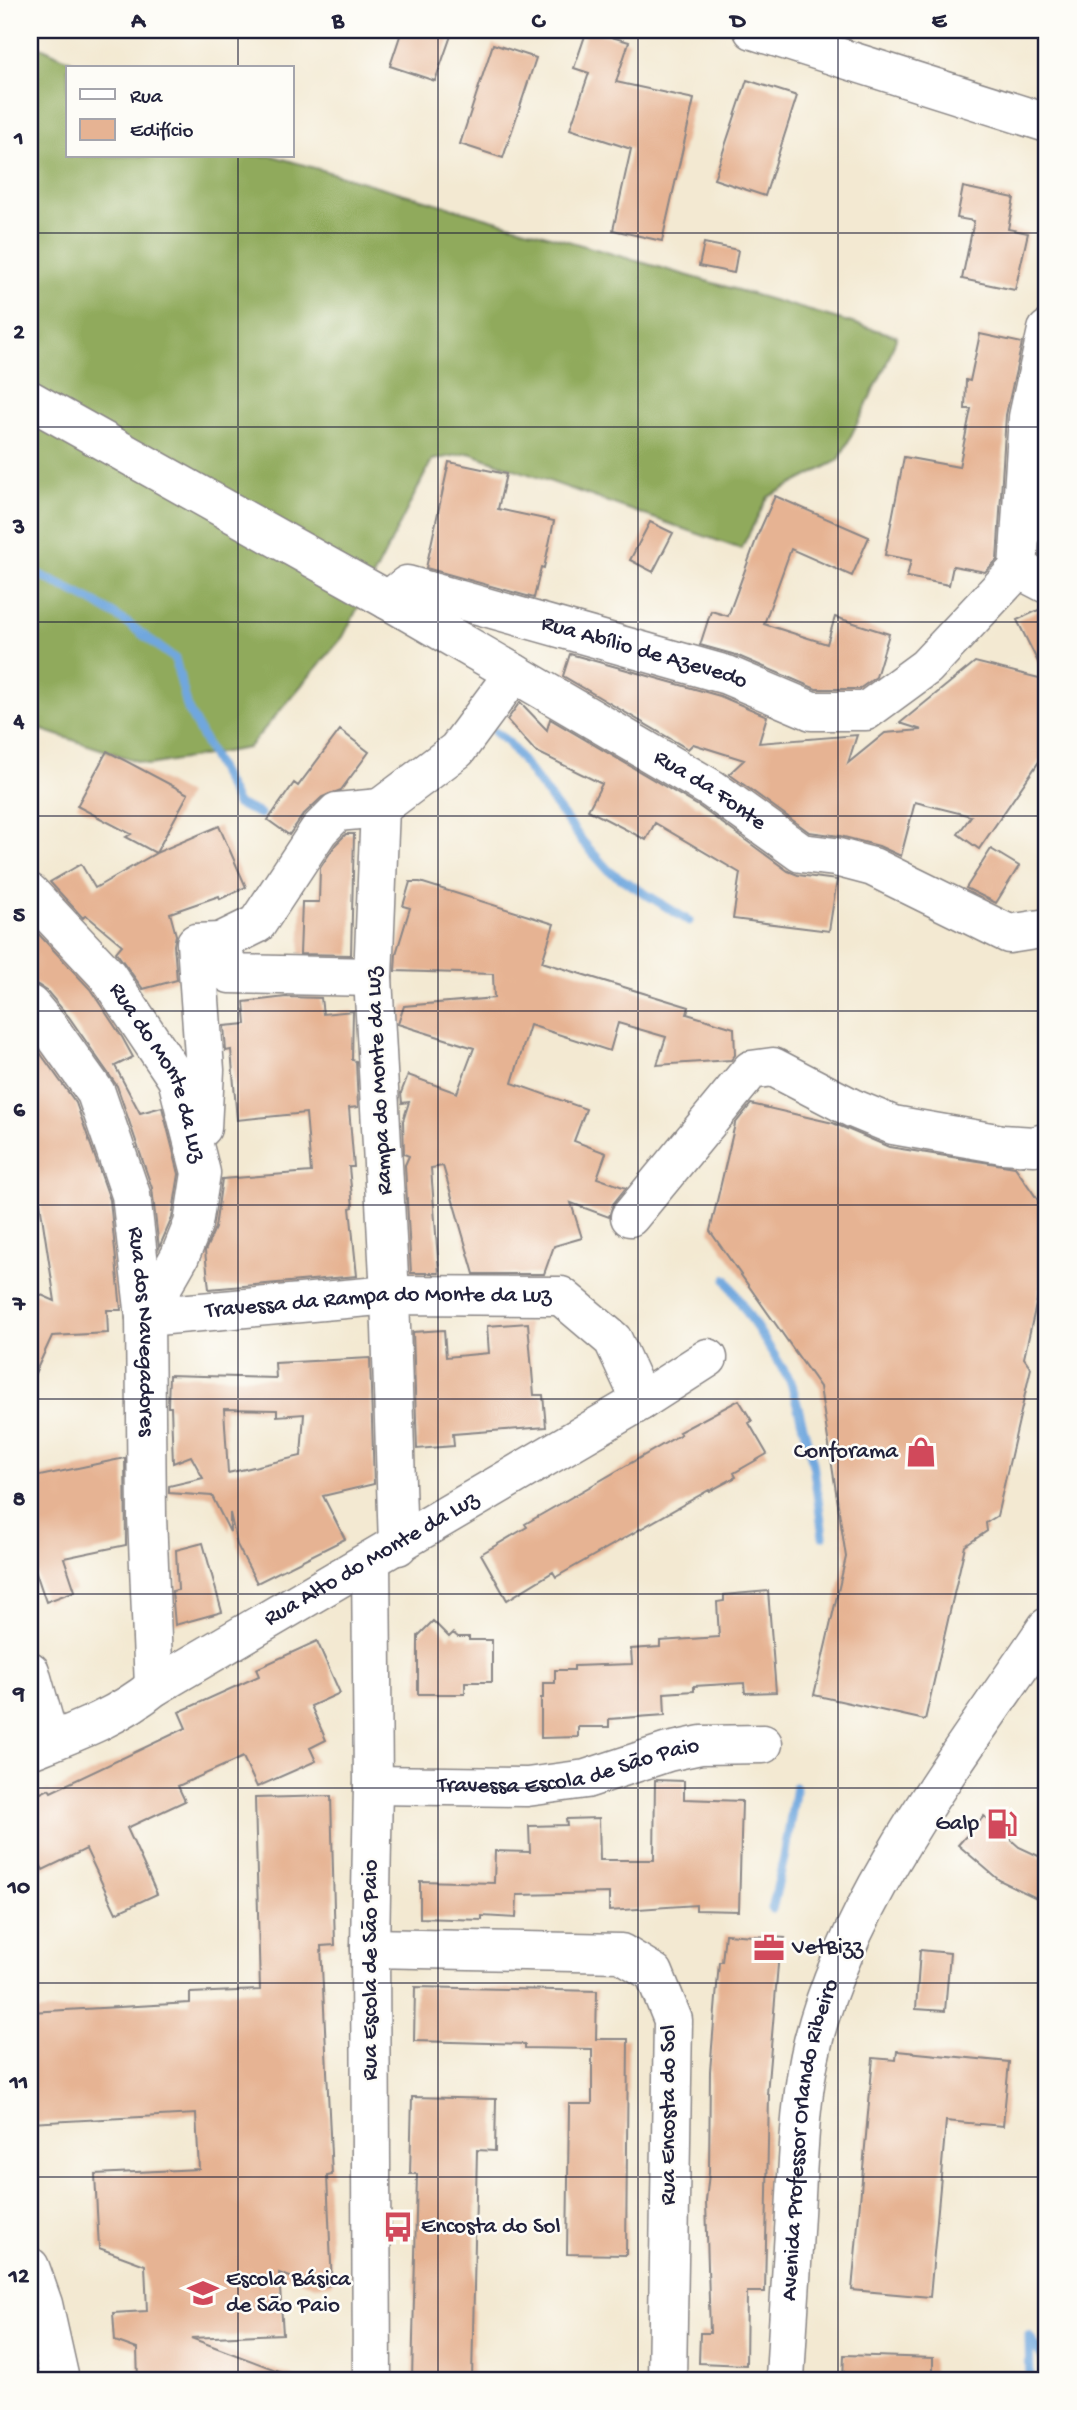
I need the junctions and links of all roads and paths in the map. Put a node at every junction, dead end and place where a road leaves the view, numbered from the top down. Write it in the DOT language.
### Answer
graph roads {
  1 [pos="753,30"];
  2 [pos="1047,123"];
  3 [pos="1047,330"];
  4 [pos="30,400"];
  5 [pos="1033,576"];
  6 [pos="388,600"];
  7 [pos="514,673"];
  8 [pos="380,808"];
  9 [pos="30,893"];
  10 [pos="1047,928"];
  11 [pos="220,942"];
  12 [pos="373,977"];
  13 [pos="30,1005"];
  14 [pos="1047,1142"];
  15 [pos="201,1173"];
  16 [pos="630,1217"];
  17 [pos="390,1295"];
  18 [pos="145,1317"];
  19 [pos="708,1358"];
  20 [pos="641,1401"];
  21 [pos="384,1553"];
  22 [pos="1047,1627"];
  23 [pos="30,1671"];
  24 [pos="154,1687"];
  25 [pos="762,1744"];
  26 [pos="40,1746"];
  27 [pos="373,1785"];
  28 [pos="370,1948"];
  29 [pos="30,2267"];
  30 [pos="60,2380"];
  31 [pos="372,2380"];
  32 [pos="667,2380"];
  33 [pos="785,2380"];
  1 -- 2 [label="street"];
  3 -- 5 [label="street, Rua Abílio de Azevedo"];
  4 -- 6 [label="street"];
  5 -- 6 [label="street, Rua Abílio de Azevedo"];
  6 -- 7 [label="street, Rua da Fonte"];
  7 -- 8 [label="street"];
  7 -- 10 [label="street, Rua da Fonte"];
  8 -- 11 [label="street"];
  8 -- 12 [label="street, Rampa do Monte da Luz"];
  9 -- 15 [label="street, Rua do Monte da Luz"];
  11 -- 12 [label="street"];
  11 -- 15 [label="street"];
  12 -- 17 [label="street, Rampa do Monte da Luz"];
  13 -- 18 [label="street, Rua dos Navegadores"];
  14 -- 16 [label="street"];
  15 -- 18 [label="street, Rua do Monte da Luz"];
  17 -- 18 [label="street, Travessa da Rampa do Monte da Luz"];
  17 -- 20 [label="street, Travessa da Rampa do Monte da Luz"];
  17 -- 21 [label="street, Rampa do Monte da Luz"];
  18 -- 24 [label="street, Rua dos Navegadores"];
  19 -- 20 [label="street, Rua Alto do Monte da Luz"];
  20 -- 21 [label="street, Rua Alto do Monte da Luz"];
  21 -- 24 [label="street, Rua Alto do Monte da Luz"];
  21 -- 27 [label="street, Rua Escola de São Paio"];
  22 -- 33 [label="street, Avenida Professor Orlando Ribeiro"];
  23 -- 26 [label="street"];
  24 -- 26 [label="street, Rua Alto do Monte da Luz"];
  25 -- 27 [label="street, Travessa Escola de São Paio"];
  27 -- 28 [label="street, Rua Escola de São Paio"];
  28 -- 31 [label="street, Rua Escola de São Paio"];
  28 -- 32 [label="street, Rua Encosta do Sol"];
  29 -- 30 [label="street"];
}
